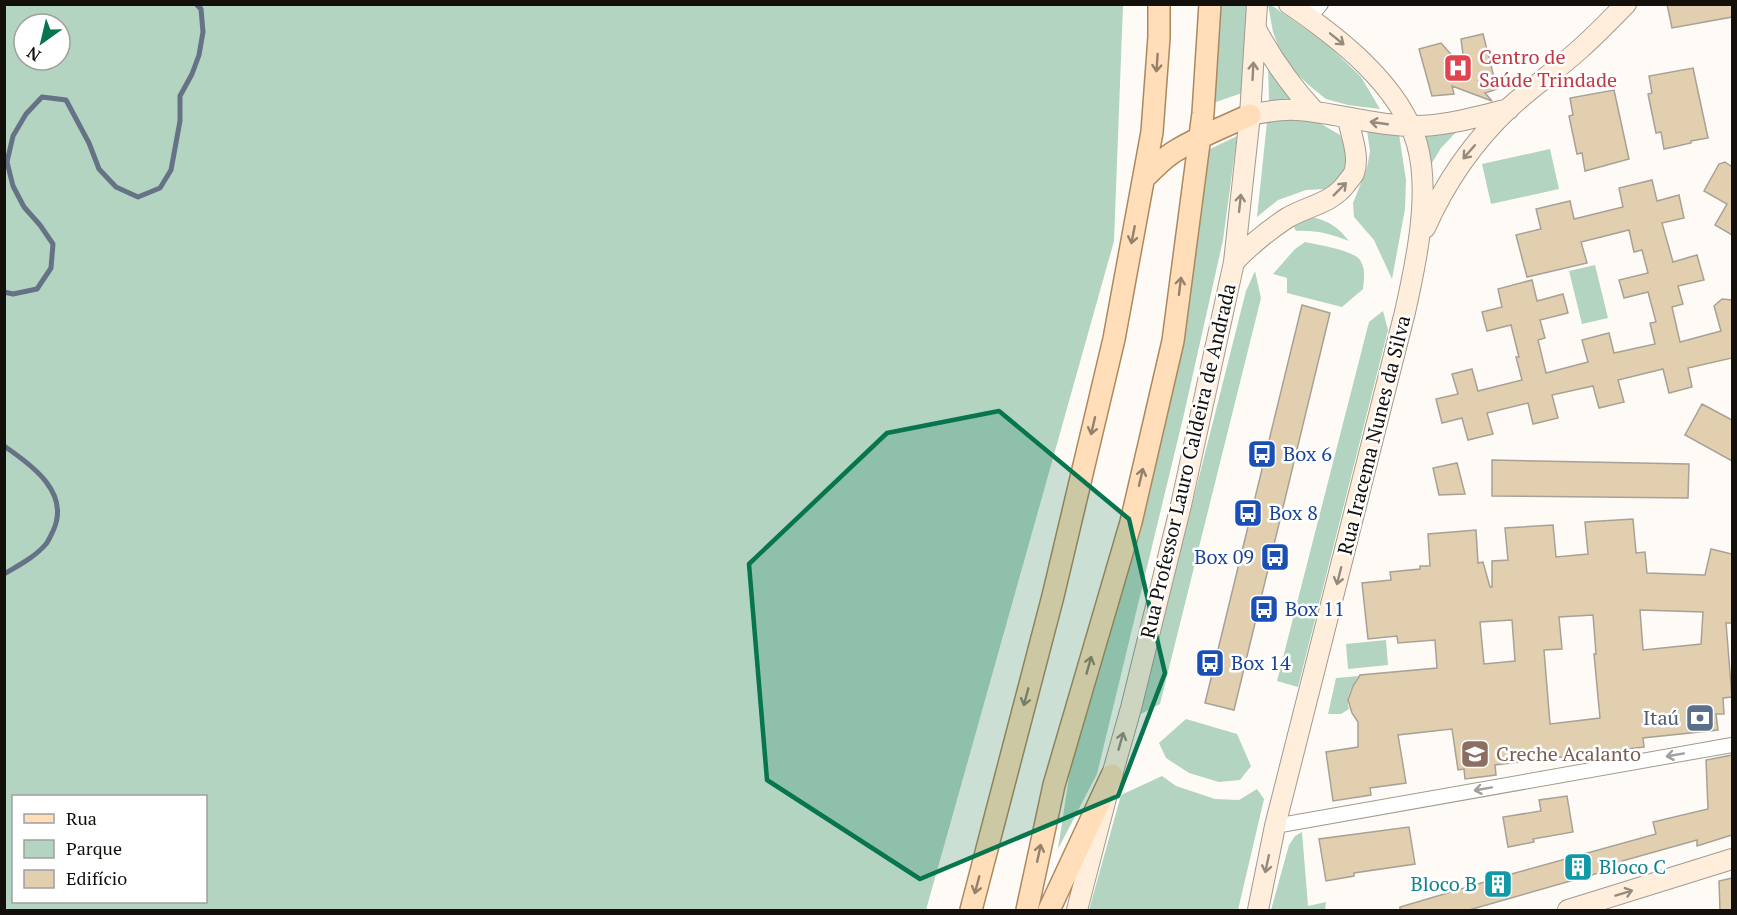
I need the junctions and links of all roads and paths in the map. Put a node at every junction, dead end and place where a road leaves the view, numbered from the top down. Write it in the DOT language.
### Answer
graph roads {
  1 [pos="1159,4"];
  2 [pos="1210,4"];
  3 [pos="1257,4"];
  4 [pos="1289,4"];
  5 [pos="1626,4"];
  6 [pos="1315,11"];
  7 [pos="1255,27"];
  8 [pos="1509,109"];
  9 [pos="1315,111"];
  10 [pos="1250,115"];
  11 [pos="1348,118"];
  12 [pos="1410,126"];
  13 [pos="1200,137"];
  14 [pos="1144,178"];
  15 [pos="1419,241"];
  16 [pos="1234,262"];
  17 [pos="1732,745"];
  18 [pos="1112,775"];
  19 [pos="1275,826"];
  20 [pos="1732,859"];
  21 [pos="971,910"];
  22 [pos="1026,910"];
  23 [pos="1049,910"];
  24 [pos="1077,910"];
  25 [pos="1258,910"];
  26 [pos="1568,910"];
  1 -- 14 [label="main road, one-way"];
  2 -- 13 [label="main road"];
  3 -- 7 [label="street, Rua Professor Lauro Caldeira de Andrada"];
  4 -- 6 [label="street, Rua Iracema Nunes da Silva"];
  5 -- 8 [label="street"];
  6 -- 12 [label="street, Rua Iracema Nunes da Silva, one-way"];
  7 -- 9 [label="street"];
  10 -- 7 [label="street, Rua Professor Lauro Caldeira de Andrada, one-way"];
  8 -- 12 [label="street"];
  8 -- 15 [label="street, one-way"];
  9 -- 10 [label="street"];
  9 -- 11 [label="street"];
  10 -- 13 [label="main road"];
  16 -- 10 [label="street, Rua Professor Lauro Caldeira de Andrada, one-way"];
  12 -- 11 [label="street, one-way"];
  16 -- 11 [label="street, one-way"];
  12 -- 15 [label="street, Rua Iracema Nunes da Silva"];
  13 -- 14 [label="main road"];
  22 -- 13 [label="main road, one-way"];
  14 -- 21 [label="main road, one-way"];
  15 -- 19 [label="street, Rua Iracema Nunes da Silva, one-way"];
  18 -- 16 [label="street, Rua Professor Lauro Caldeira de Andrada, one-way"];
  17 -- 19 [label="street, one-way"];
  18 -- 23 [label="main road"];
  18 -- 24 [label="street, Rua Professor Lauro Caldeira de Andrada"];
  19 -- 25 [label="street, Rua Iracema Nunes da Silva, one-way"];
  26 -- 20 [label="street, one-way"];
}
